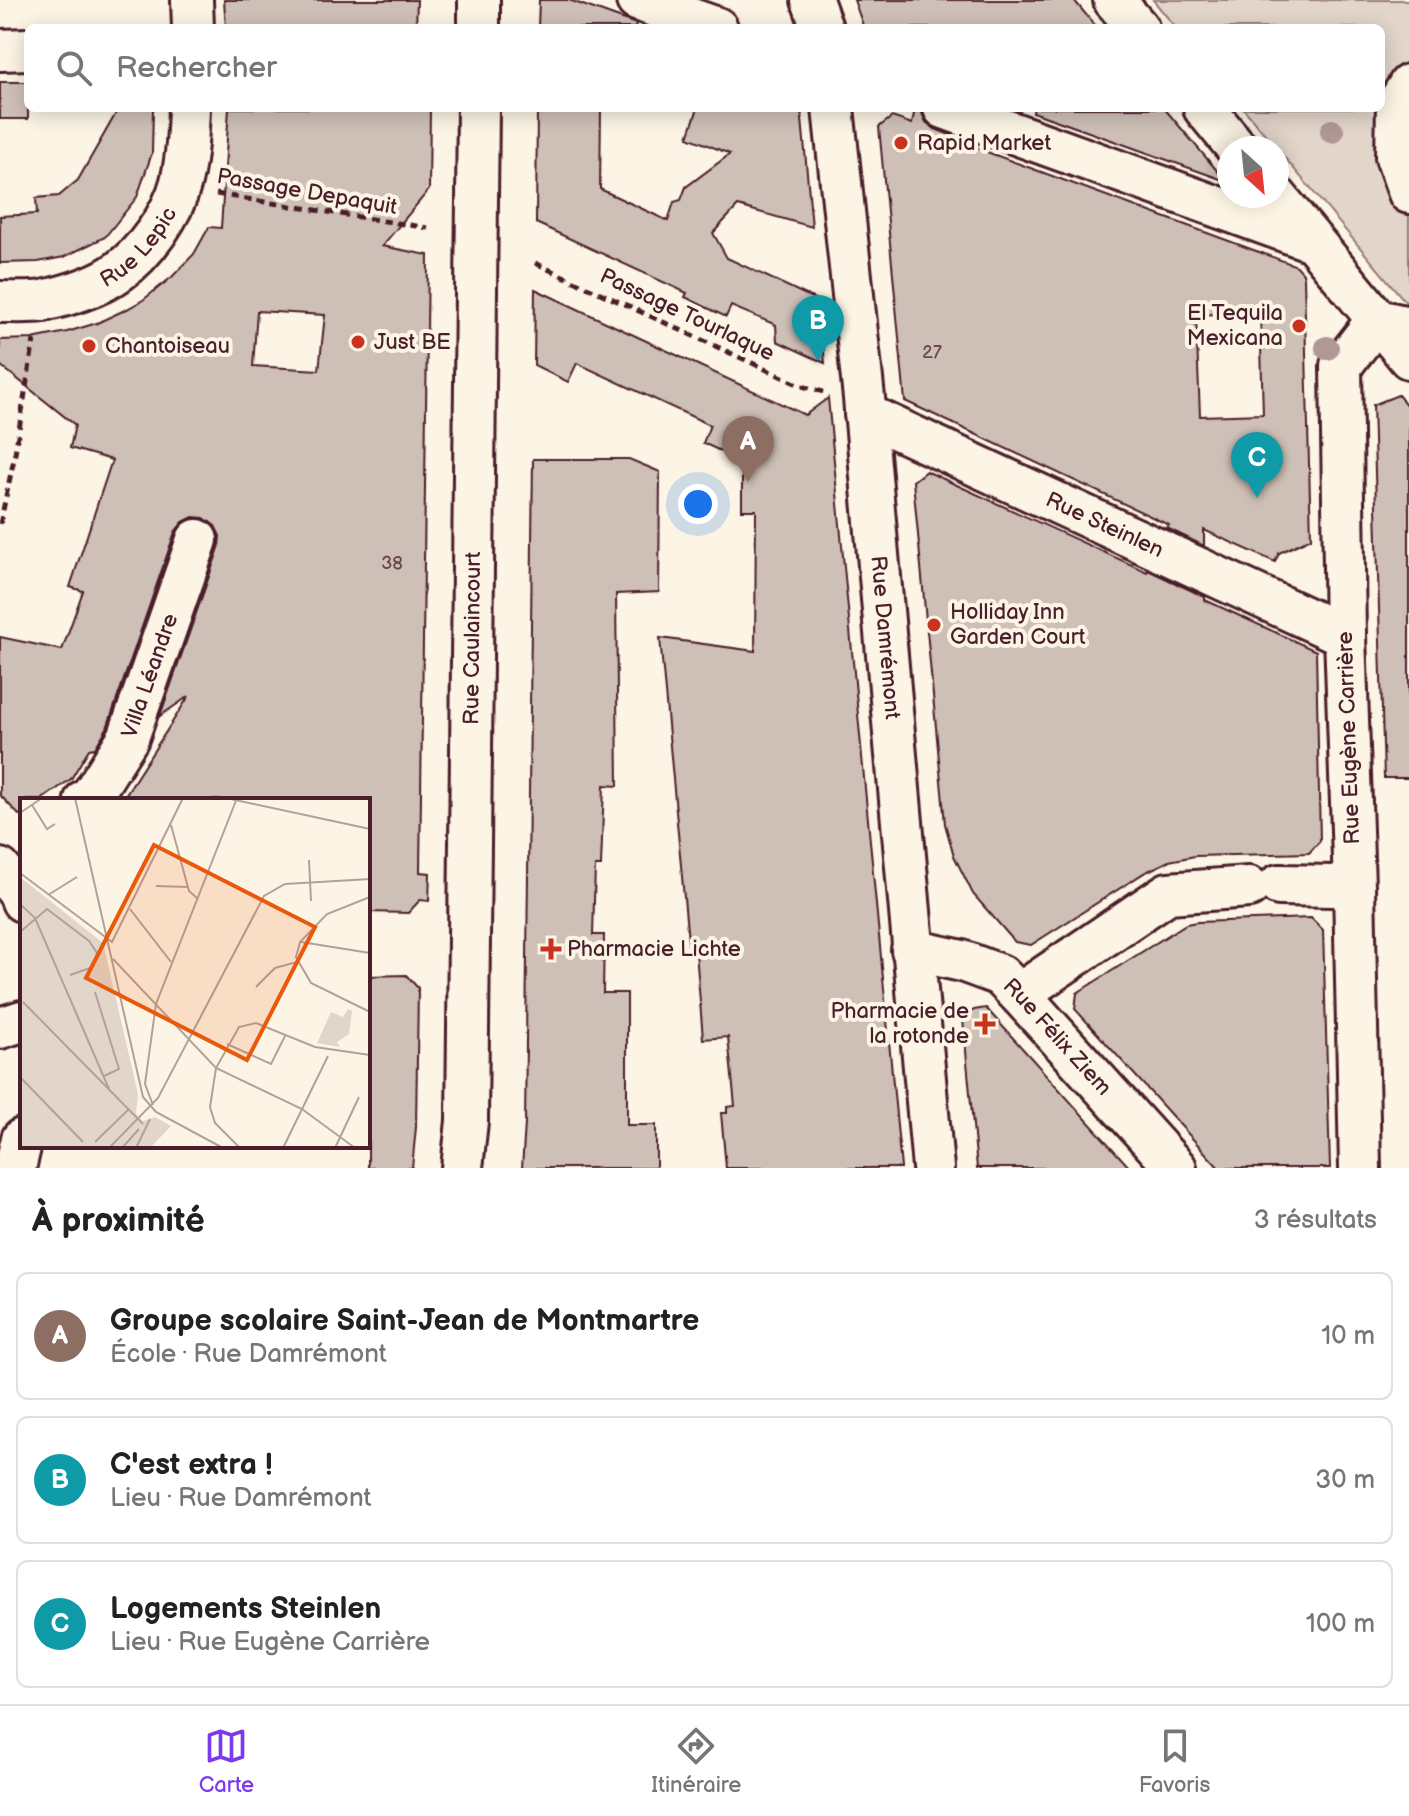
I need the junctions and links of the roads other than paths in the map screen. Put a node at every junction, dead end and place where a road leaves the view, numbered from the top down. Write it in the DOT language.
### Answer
graph roads {
  1 [pos="192,0"];
  2 [pos="479,0"];
  3 [pos="637,0"];
  4 [pos="812,0"];
  5 [pos="1114,0"];
  6 [pos="193,24"];
  7 [pos="479,24"];
  8 [pos="706,24"];
  9 [pos="821,24"];
  10 [pos="1135,24"];
  11 [pos="24,49"];
  12 [pos="0,50"];
  13 [pos="1409,85"];
  14 [pos="189,112"];
  15 [pos="478,112"];
  16 [pos="833,112"];
  17 [pos="955,112"];
  18 [pos="1207,112"];
  19 [pos="1227,136"];
  20 [pos="1409,193"];
  21 [pos="1286,208"];
  22 [pos="1312,241"];
  23 [pos="0,302"];
  24 [pos="1393,323"];
  25 [pos="1409,358"];
  26 [pos="865,414"];
  27 [pos="197,540"];
  28 [pos="1345,636"];
  29 [pos="88,798"];
  30 [pos="20,848"];
  31 [pos="0,863"];
  32 [pos="0,869"];
  33 [pos="1334,886"];
  34 [pos="20,896"];
  35 [pos="912,950"];
  36 [pos="1019,994"];
  37 [pos="20,1022"];
  38 [pos="0,1028"];
  39 [pos="20,1147"];
  40 [pos="15,1168"];
  41 [pos="462,1168"];
  42 [pos="933,1168"];
  43 [pos="1176,1168"];
  44 [pos="1360,1168"];
  1 -- 6 [label="street"];
  2 -- 7 [label="street"];
  3 -- 8 [label="street"];
  4 -- 9 [label="street"];
  5 -- 10 [label="street"];
  11 -- 12 [label="street"];
  13 -- 20 [label="street"];
  14 -- 23 [label="street, Rue Lepic"];
  15 -- 41 [label="street, Rue Caulaincourt"];
  16 -- 26 [label="street, Rue Damrémont"];
  17 -- 22 [label="street"];
  18 -- 19 [label="street"];
  21 -- 22 [label="street"];
  22 -- 24 [label="street"];
  24 -- 25 [label="street"];
  24 -- 28 [label="street, Rue Eugène Carrière"];
  26 -- 28 [label="street, Rue Steinlen"];
  26 -- 35 [label="street, Rue Damrémont"];
  27 -- 29 [label="street, Villa Léandre"];
  28 -- 44 [label="street, Rue Eugène Carrière"];
  30 -- 31 [label="street"];
  32 -- 34 [label="street"];
  33 -- 36 [label="street"];
  35 -- 36 [label="street, Rue Félix Ziem"];
  35 -- 42 [label="street, Rue Damrémont"];
  36 -- 43 [label="street, Rue Félix Ziem"];
  37 -- 38 [label="street"];
  39 -- 40 [label="street"];
}
